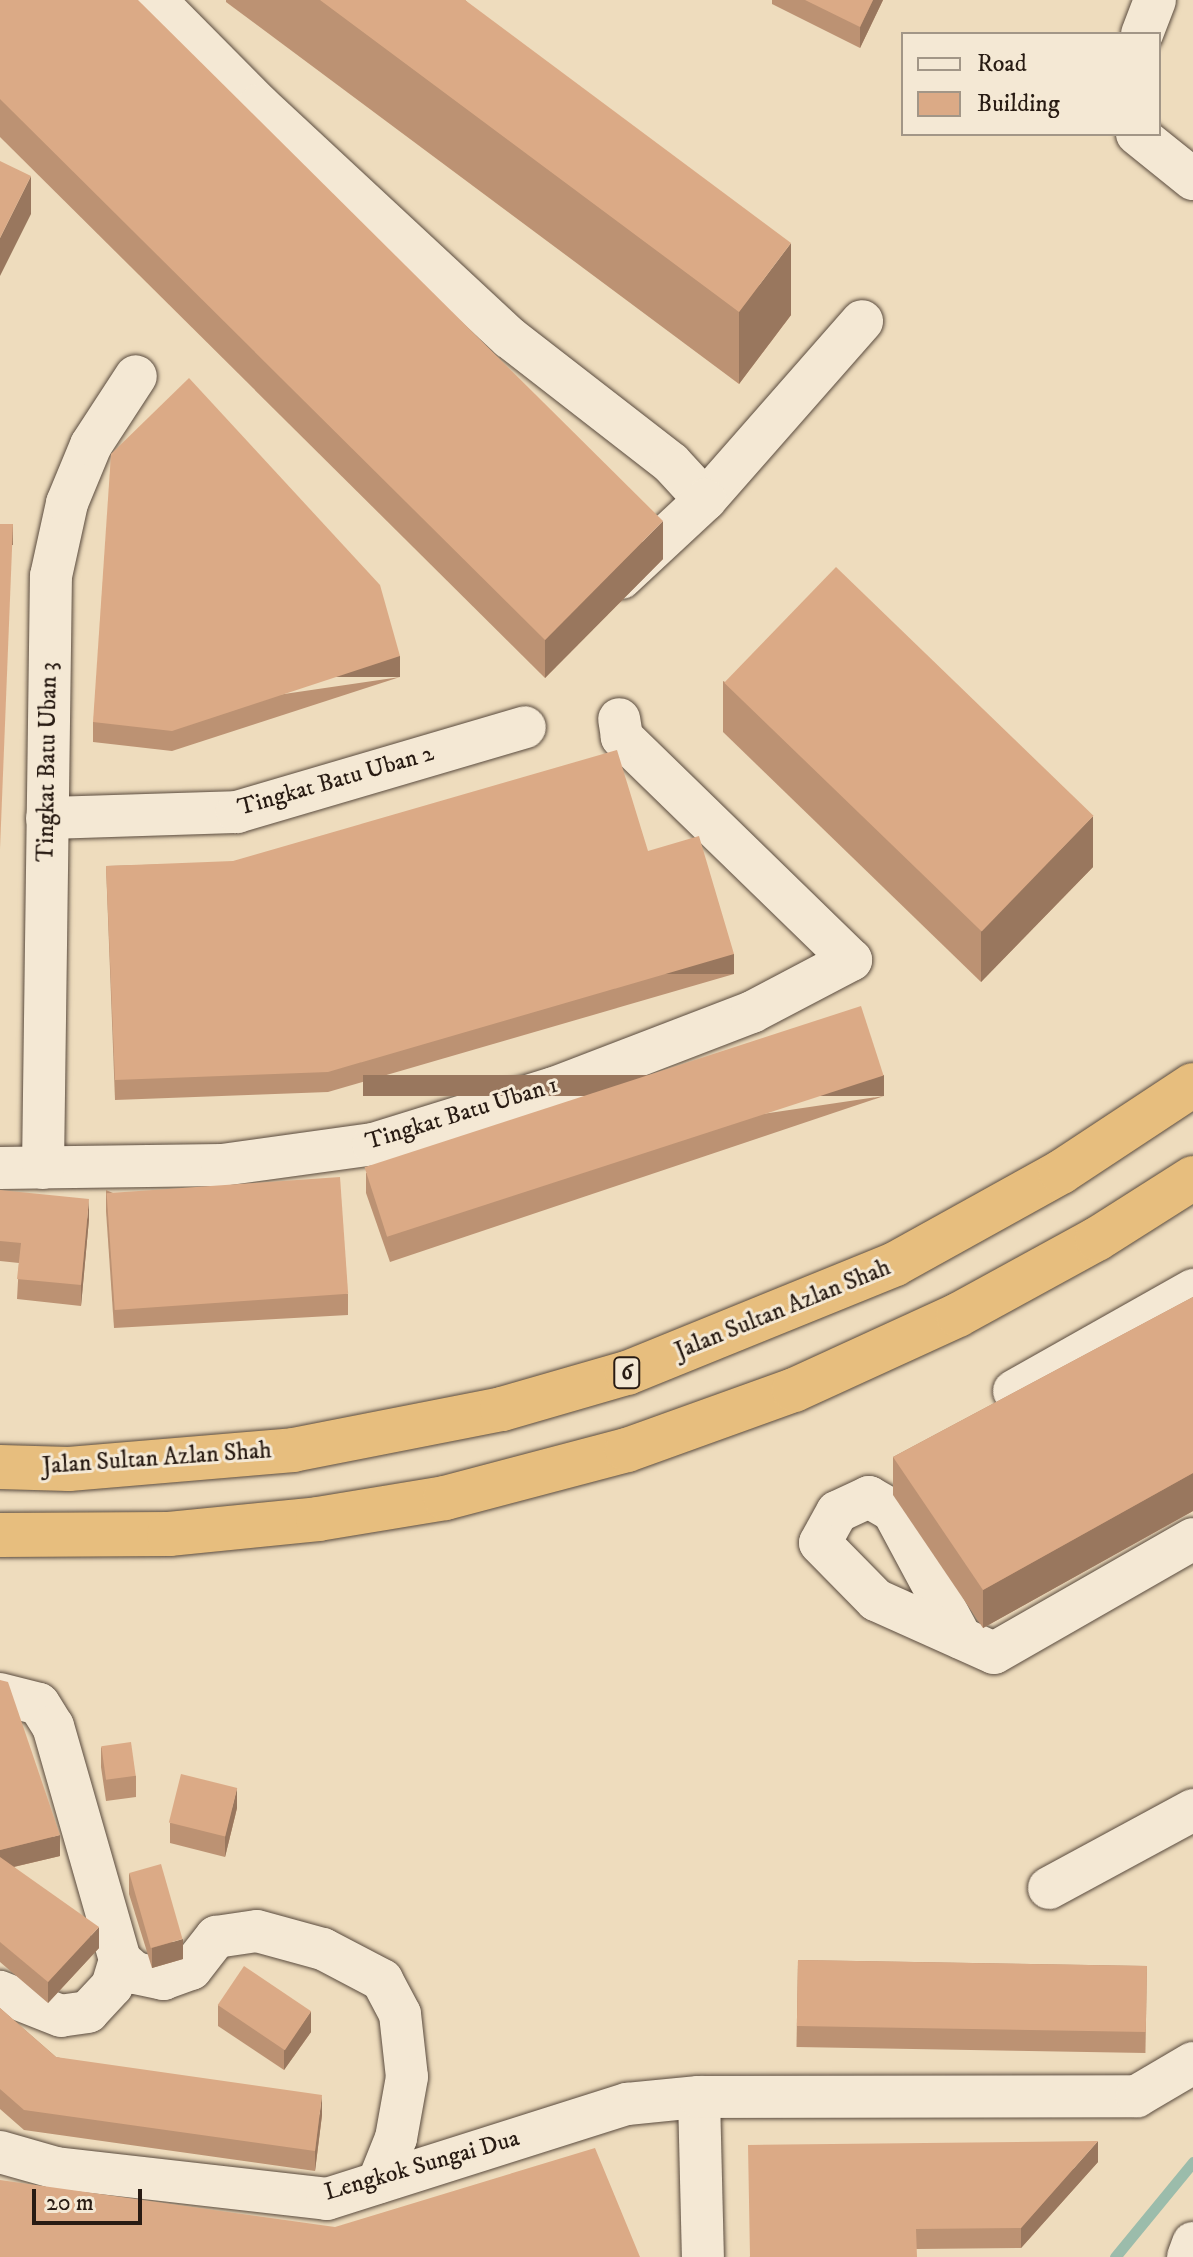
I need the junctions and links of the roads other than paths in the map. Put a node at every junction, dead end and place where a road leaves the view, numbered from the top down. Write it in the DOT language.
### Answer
graph roads {
  1 [pos="155,0"];
  2 [pos="1155,0"];
  3 [pos="1143,32"];
  4 [pos="1139,136"];
  5 [pos="1193,179"];
  6 [pos="862,321"];
  7 [pos="136,376"];
  8 [pos="705,500"];
  9 [pos="592,604"];
  10 [pos="619,719"];
  11 [pos="525,727"];
  12 [pos="47,818"];
  13 [pos="1193,1085"];
  14 [pos="0,1168"];
  15 [pos="43,1168"];
  16 [pos="1193,1178"];
  17 [pos="1193,1290"];
  18 [pos="1014,1391"];
  19 [pos="0,1467"];
  20 [pos="0,1535"];
  21 [pos="1193,1539"];
  22 [pos="961,1638"];
  23 [pos="0,1694"];
  24 [pos="1193,1810"];
  25 [pos="1049,1888"];
  26 [pos="120,1960"];
  27 [pos="0,1992"];
  28 [pos="1193,2063"];
  29 [pos="699,2097"];
  30 [pos="0,2152"];
  31 [pos="378,2183"];
  32 [pos="1193,2243"];
  33 [pos="703,2257"];
  34 [pos="1188,2257"];
  1 -- 8 [label="street"];
  2 -- 3 [label="street"];
  4 -- 5 [label="street"];
  6 -- 8 [label="street"];
  7 -- 12 [label="street, Tingkat Batu Uban 3"];
  8 -- 9 [label="street"];
  10 -- 15 [label="street, Tingkat Batu Uban 1"];
  11 -- 12 [label="street, Tingkat Batu Uban 2"];
  12 -- 15 [label="street, Tingkat Batu Uban 3"];
  13 -- 19 [label="highway, Jalan Sultan Azlan Shah / 6"];
  14 -- 15 [label="street, Tingkat Batu Uban 1"];
  16 -- 20 [label="highway"];
  17 -- 18 [label="street"];
  21 -- 22 [label="street"];
  23 -- 26 [label="street"];
  24 -- 25 [label="street"];
  26 -- 27 [label="street"];
  26 -- 31 [label="street"];
  28 -- 29 [label="street, Lengkok Sungai Dua"];
  29 -- 31 [label="street, Lengkok Sungai Dua"];
  29 -- 33 [label="street"];
  30 -- 31 [label="street, Lengkok Sungai Dua"];
  32 -- 34 [label="street"];
}
